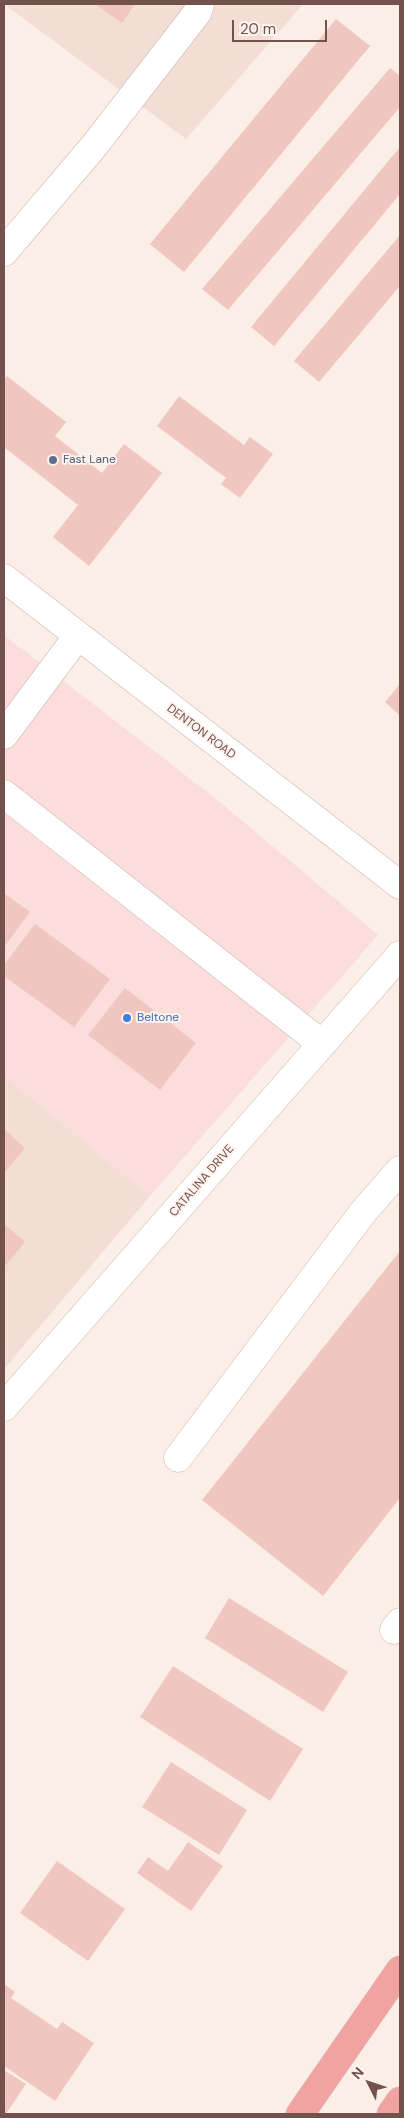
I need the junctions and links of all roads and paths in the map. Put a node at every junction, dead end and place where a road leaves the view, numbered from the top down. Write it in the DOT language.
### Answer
graph roads {
  1 [pos="200,4"];
  2 [pos="4,252"];
  3 [pos="4,578"];
  4 [pos="77,637"];
  5 [pos="4,734"];
  6 [pos="4,794"];
  7 [pos="400,885"];
  8 [pos="400,956"];
  9 [pos="322,1044"];
  10 [pos="400,1170"];
  11 [pos="4,1407"];
  12 [pos="178,1458"];
  13 [pos="400,1970"];
  14 [pos="400,2101"];
  15 [pos="300,2114"];
  16 [pos="392,2114"];
  1 -- 2 [label="street"];
  3 -- 4 [label="street, DENTON ROAD"];
  4 -- 5 [label="street"];
  4 -- 7 [label="street, DENTON ROAD"];
  6 -- 9 [label="street"];
  8 -- 9 [label="street, CATALINA DRIVE"];
  9 -- 11 [label="street, CATALINA DRIVE"];
  10 -- 12 [label="street"];
  13 -- 15 [label="highway"];
  14 -- 16 [label="highway"];
}
